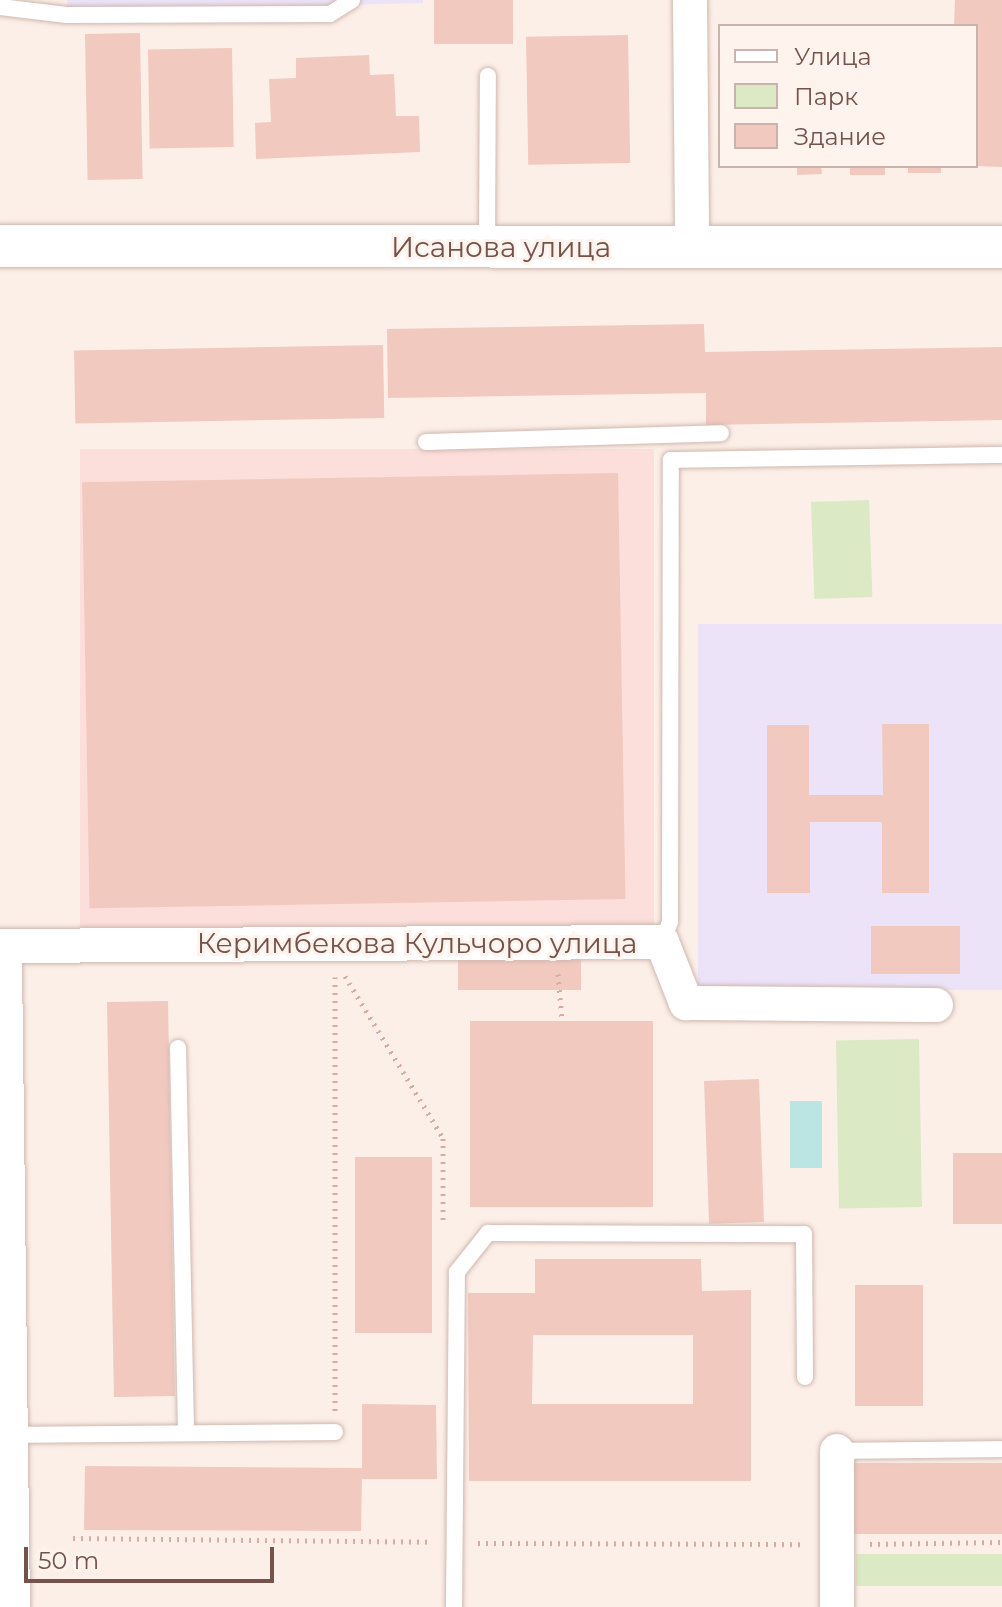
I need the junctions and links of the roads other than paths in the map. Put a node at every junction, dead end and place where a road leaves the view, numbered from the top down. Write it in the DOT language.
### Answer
graph roads {
  1 [pos="352,0"];
  2 [pos="690,0"];
  3 [pos="0,7"];
  4 [pos="488,76"];
  5 [pos="0,246"];
  6 [pos="692,247"];
  7 [pos="1002,247"];
  8 [pos="487,248"];
  9 [pos="721,433"];
  10 [pos="426,442"];
  11 [pos="1002,455"];
  12 [pos="662,942"];
  13 [pos="0,946"];
  14 [pos="0,962"];
  15 [pos="936,1005"];
  16 [pos="0,1029"];
  17 [pos="178,1048"];
  18 [pos="805,1377"];
  19 [pos="335,1432"];
  20 [pos="186,1433"];
  21 [pos="7,1435"];
  22 [pos="1002,1449"];
  23 [pos="837,1451"];
  24 [pos="8,1607"];
  25 [pos="454,1607"];
  26 [pos="837,1607"];
  1 -- 3 [label="lane"];
  2 -- 6 [label="street"];
  4 -- 8 [label="lane"];
  5 -- 8 [label="street, Исанова улица"];
  6 -- 7 [label="street, Исанова улица"];
  6 -- 8 [label="street, Исанова улица"];
  9 -- 10 [label="lane"];
  11 -- 12 [label="lane"];
  12 -- 13 [label="street, Керимбекова Кульчоро улица"];
  12 -- 15 [label="street, Керимбекова Кульчоро улица"];
  14 -- 16 [label="main road"];
  16 -- 21 [label="main road"];
  17 -- 20 [label="lane"];
  18 -- 25 [label="lane"];
  19 -- 20 [label="lane"];
  20 -- 21 [label="lane"];
  21 -- 24 [label="main road"];
  22 -- 23 [label="lane"];
  23 -- 26 [label="street"];
}
